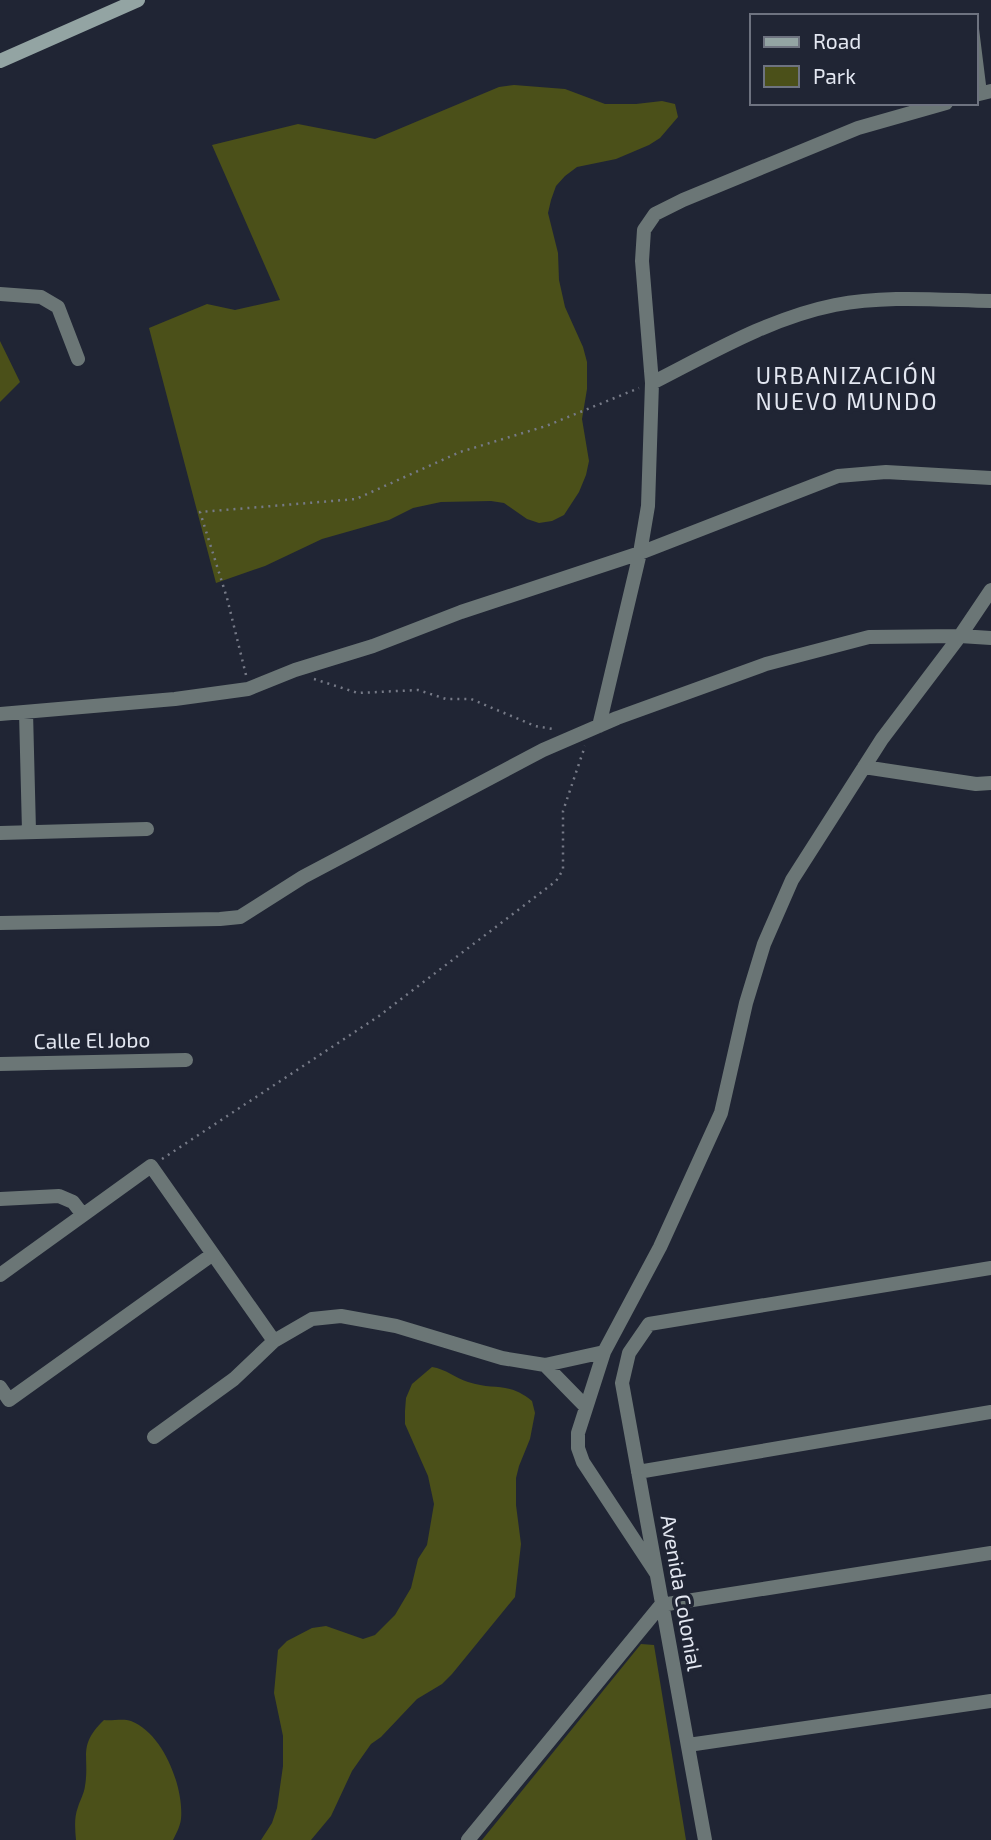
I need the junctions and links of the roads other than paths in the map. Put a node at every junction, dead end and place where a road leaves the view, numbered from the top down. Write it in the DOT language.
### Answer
graph roads {
  1 [pos="138,0"];
  2 [pos="109,6"];
  3 [pos="977,45"];
  4 [pos="0,61"];
  5 [pos="983,93"];
  6 [pos="939,105"];
  7 [pos="0,294"];
  8 [pos="991,300"];
  9 [pos="78,359"];
  10 [pos="652,383"];
  11 [pos="991,478"];
  12 [pos="640,553"];
  13 [pos="991,590"];
  14 [pos="960,636"];
  15 [pos="991,638"];
  16 [pos="26,712"];
  17 [pos="0,714"];
  18 [pos="595,728"];
  19 [pos="864,767"];
  20 [pos="991,783"];
  21 [pos="147,829"];
  22 [pos="29,831"];
  23 [pos="0,833"];
  24 [pos="0,923"];
  25 [pos="186,1060"];
  26 [pos="0,1064"];
  27 [pos="0,1199"];
  28 [pos="83,1215"];
  29 [pos="213,1254"];
  30 [pos="991,1268"];
  31 [pos="0,1275"];
  32 [pos="274,1341"];
  33 [pos="604,1352"];
  34 [pos="545,1365"];
  35 [pos="0,1387"];
  36 [pos="4,1403"];
  37 [pos="586,1407"];
  38 [pos="991,1412"];
  39 [pos="154,1437"];
  40 [pos="638,1472"];
  41 [pos="991,1553"];
  42 [pos="656,1573"];
  43 [pos="662,1605"];
  44 [pos="991,1701"];
  45 [pos="688,1745"];
  46 [pos="468,1840"];
  47 [pos="705,1840"];
  1 -- 2 [label="street"];
  2 -- 4 [label="street"];
  3 -- 5 [label="lane"];
  6 -- 10 [label="street"];
  7 -- 9 [label="street"];
  8 -- 10 [label="street"];
  10 -- 12 [label="street"];
  11 -- 12 [label="street"];
  12 -- 16 [label="street"];
  12 -- 18 [label="street"];
  13 -- 14 [label="street"];
  14 -- 15 [label="street"];
  14 -- 18 [label="street"];
  14 -- 19 [label="street"];
  16 -- 17 [label="street"];
  16 -- 22 [label="street"];
  18 -- 24 [label="street"];
  19 -- 20 [label="street"];
  19 -- 33 [label="street"];
  21 -- 22 [label="street"];
  22 -- 23 [label="street"];
  25 -- 26 [label="street, Calle El Jobo"];
  27 -- 28 [label="street"];
  28 -- 29 [label="street"];
  28 -- 31 [label="street"];
  29 -- 32 [label="street"];
  29 -- 36 [label="street"];
  30 -- 40 [label="street, Avenida Colonial"];
  32 -- 34 [label="street"];
  32 -- 39 [label="street"];
  33 -- 34 [label="street"];
  33 -- 37 [label="street"];
  34 -- 37 [label="street"];
  35 -- 36 [label="street"];
  37 -- 42 [label="street"];
  38 -- 40 [label="street"];
  40 -- 42 [label="street, Avenida Colonial"];
  41 -- 43 [label="street"];
  42 -- 43 [label="street, Avenida Colonial"];
  43 -- 45 [label="street, Avenida Colonial"];
  43 -- 46 [label="street"];
  44 -- 45 [label="street"];
  45 -- 47 [label="street, Avenida Colonial"];
}
